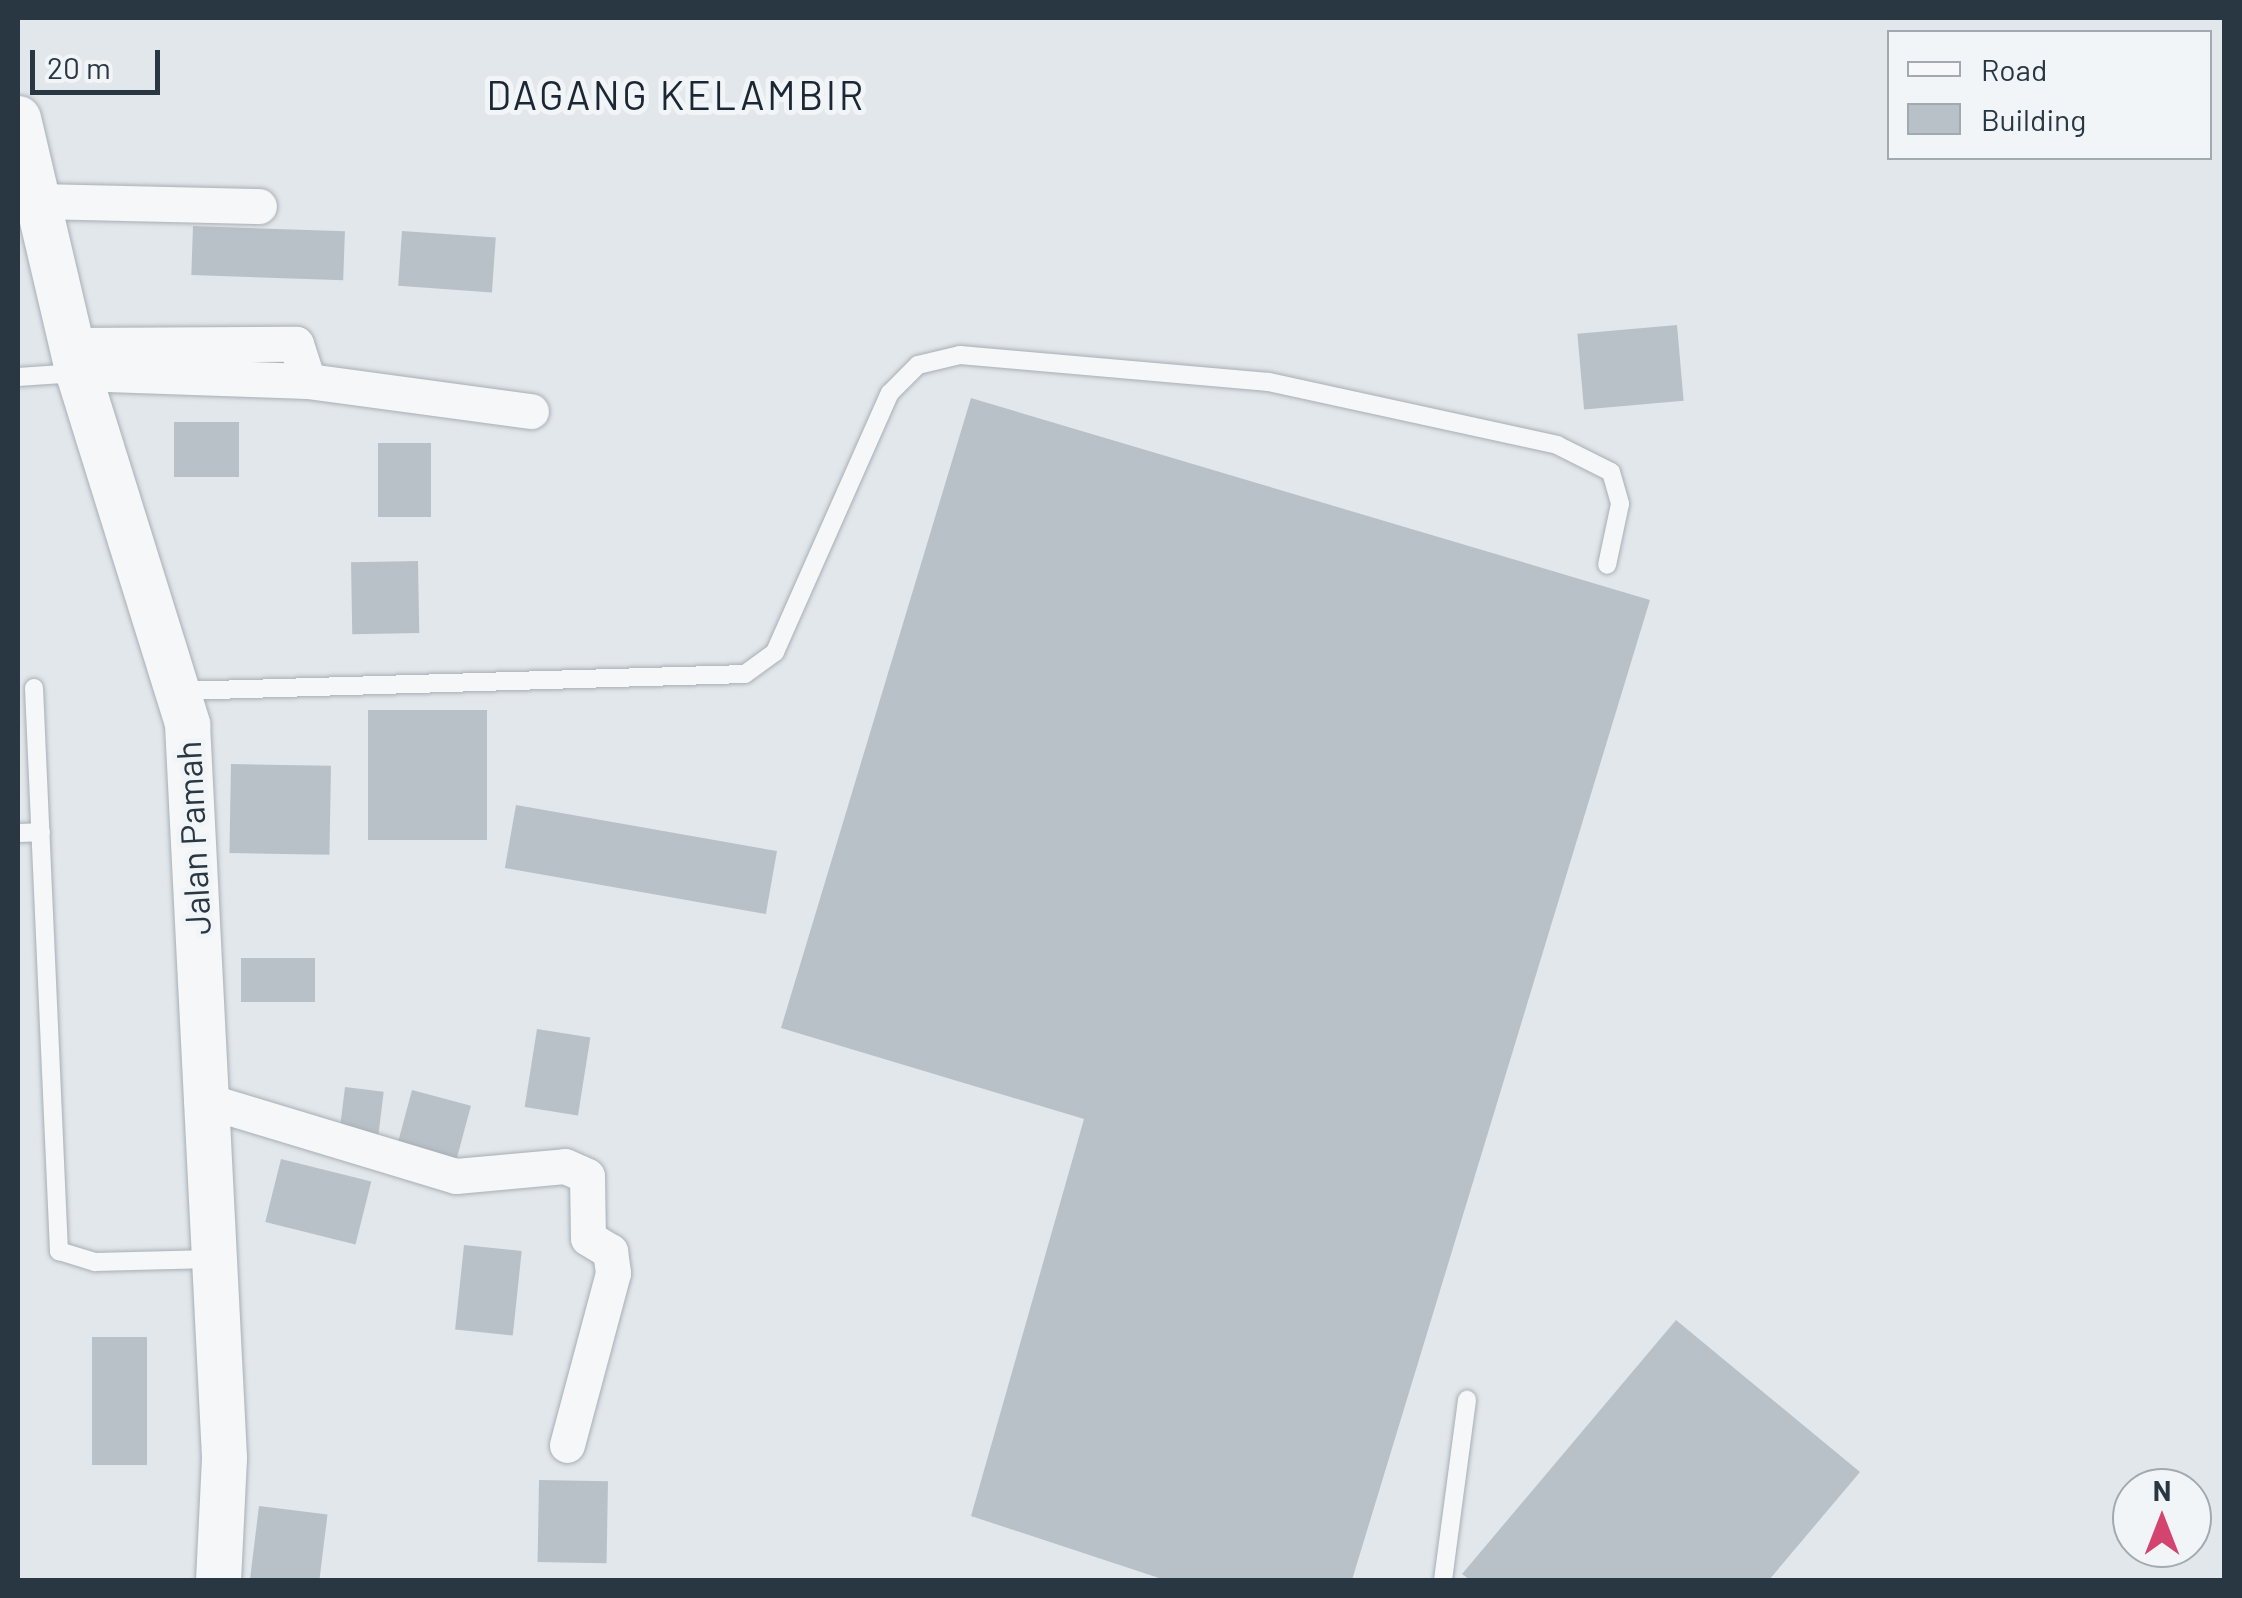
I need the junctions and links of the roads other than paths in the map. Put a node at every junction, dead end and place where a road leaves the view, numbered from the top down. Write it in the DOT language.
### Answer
graph roads {
  1 [pos="18,118"];
  2 [pos="259,206"];
  3 [pos="32,227"];
  4 [pos="74,359"];
  5 [pos="18,377"];
  6 [pos="531,411"];
  7 [pos="1608,565"];
  8 [pos="34,688"];
  9 [pos="180,691"];
  10 [pos="42,832"];
  11 [pos="18,833"];
  12 [pos="201,1099"];
  13 [pos="211,1259"];
  14 [pos="1467,1400"];
  15 [pos="567,1445"];
  16 [pos="218,1580"];
  17 [pos="1444,1580"];
  1 -- 3 [label="street, Jalan Pamah"];
  2 -- 3 [label="street"];
  3 -- 4 [label="street, Jalan Pamah"];
  4 -- 5 [label="lane"];
  4 -- 6 [label="street"];
  4 -- 9 [label="street, Jalan Pamah"];
  7 -- 9 [label="lane"];
  8 -- 10 [label="lane"];
  9 -- 12 [label="street, Jalan Pamah"];
  10 -- 11 [label="lane"];
  10 -- 13 [label="lane"];
  12 -- 13 [label="street, Jalan Pamah"];
  12 -- 15 [label="street"];
  13 -- 16 [label="street, Jalan Pamah"];
  14 -- 17 [label="lane"];
}
